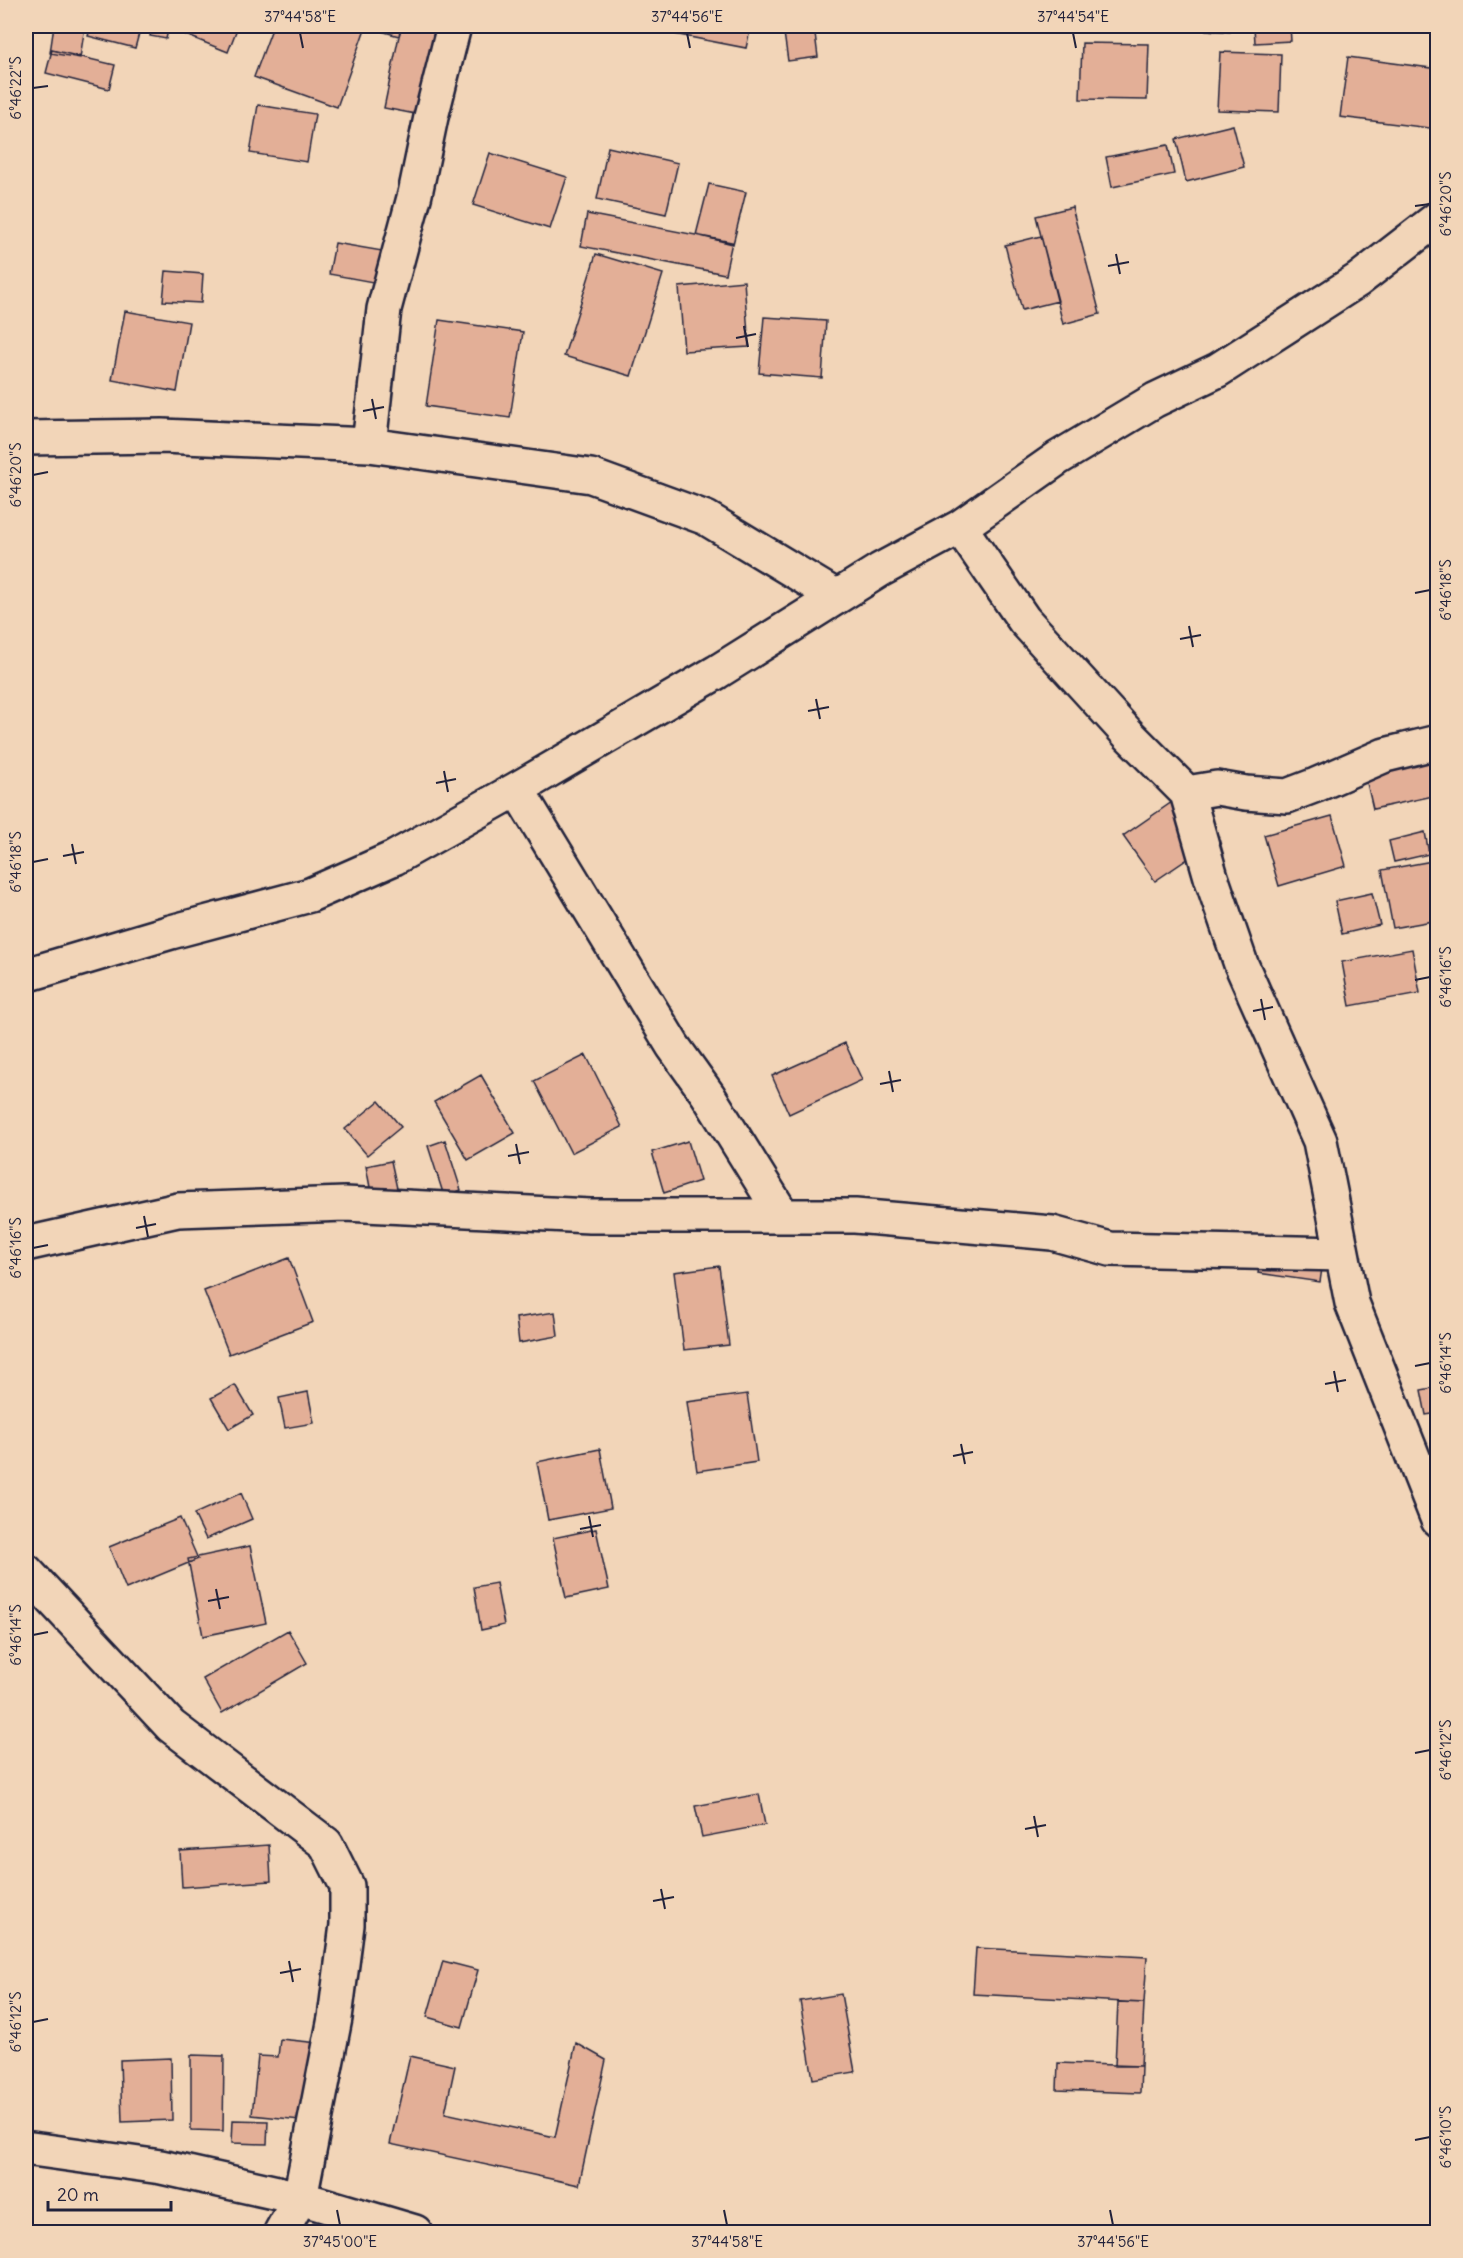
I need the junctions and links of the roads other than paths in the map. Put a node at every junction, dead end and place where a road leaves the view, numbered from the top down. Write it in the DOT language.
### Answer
graph roads {
  1 [pos="454,26"];
  2 [pos="1437,218"];
  3 [pos="26,438"];
  4 [pos="369,445"];
  5 [pos="960,527"];
  6 [pos="837,597"];
  7 [pos="1437,742"];
  8 [pos="517,789"];
  9 [pos="1187,793"];
  10 [pos="26,975"];
  11 [pos="783,1216"];
  12 [pos="26,1244"];
  13 [pos="1342,1254"];
  14 [pos="1437,1520"];
  15 [pos="26,1571"];
  16 [pos="26,2150"];
  17 [pos="300,2198"];
  18 [pos="281,2232"];
  19 [pos="415,2232"];
  1 -- 4 [label="street"];
  2 -- 5 [label="street"];
  3 -- 4 [label="street"];
  4 -- 6 [label="street"];
  5 -- 6 [label="street"];
  5 -- 9 [label="street"];
  6 -- 8 [label="street"];
  7 -- 9 [label="street"];
  8 -- 10 [label="street"];
  8 -- 11 [label="street"];
  9 -- 13 [label="street"];
  11 -- 12 [label="street"];
  11 -- 13 [label="street"];
  13 -- 14 [label="street"];
  15 -- 17 [label="street"];
  16 -- 17 [label="street"];
  17 -- 18 [label="street"];
  17 -- 19 [label="street"];
}
